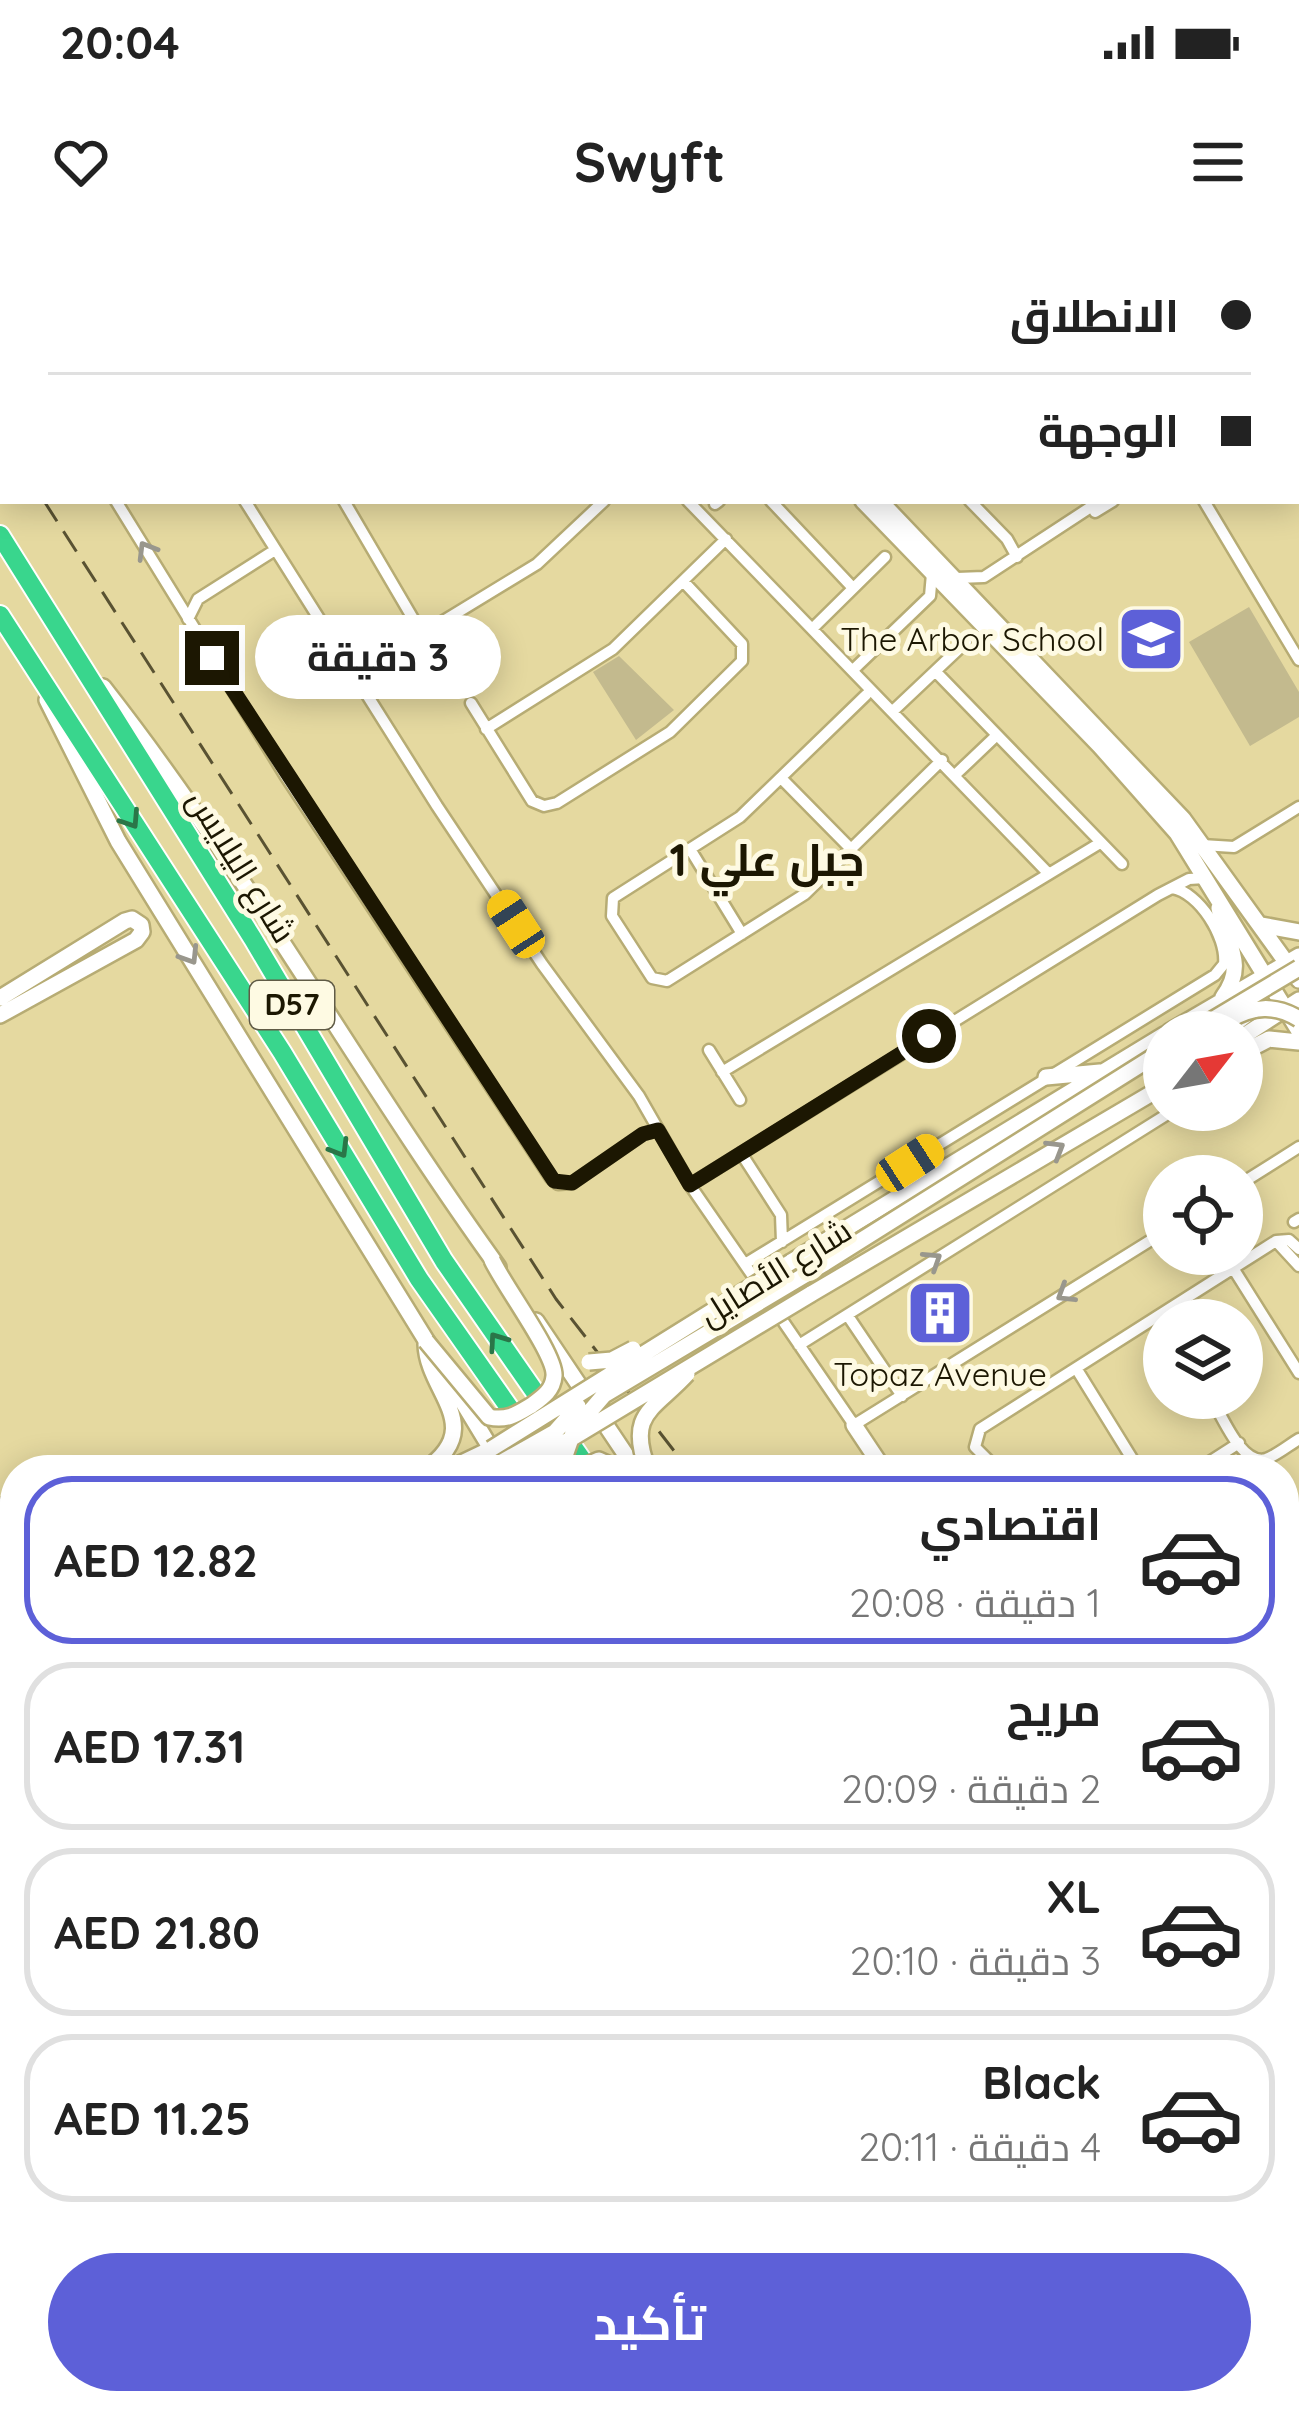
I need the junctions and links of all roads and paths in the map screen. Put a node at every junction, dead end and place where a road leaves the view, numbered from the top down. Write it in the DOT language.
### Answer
graph roads {
  1 [pos="118,504"];
  2 [pos="247,504"];
  3 [pos="346,504"];
  4 [pos="601,504"];
  5 [pos="691,504"];
  6 [pos="774,504"];
  7 [pos="866,504"];
  8 [pos="883,504"];
  9 [pos="973,504"];
  10 [pos="1096,504"];
  11 [pos="1107,504"];
  12 [pos="1206,504"];
  13 [pos="1065,526"];
  14 [pos="0,535"];
  15 [pos="726,539"];
  16 [pos="275,550"];
  17 [pos="1017,556"];
  18 [pos="885,557"];
  19 [pos="932,572"];
  20 [pos="954,577"];
  21 [pos="984,577"];
  22 [pos="683,581"];
  23 [pos="854,588"];
  24 [pos="930,596"];
  25 [pos="954,596"];
  26 [pos="175,598"];
  27 [pos="198,599"];
  28 [pos="981,606"];
  29 [pos="0,615"];
  30 [pos="188,619"];
  31 [pos="812,628"];
  32 [pos="422,634"];
  33 [pos="966,642"];
  34 [pos="70,648"];
  35 [pos="391,653"];
  36 [pos="1299,660"];
  37 [pos="34,670"];
  38 [pos="853,670"];
  39 [pos="936,671"];
  40 [pos="866,695"];
  41 [pos="471,703"];
  42 [pos="894,710"];
  43 [pos="486,728"];
  44 [pos="997,736"];
  45 [pos="942,760"];
  46 [pos="956,775"];
  47 [pos="782,778"];
  48 [pos="1299,807"];
  49 [pos="1100,843"];
  50 [pos="1195,846"];
  51 [pos="1234,847"];
  52 [pos="690,849"];
  53 [pos="850,849"];
  54 [pos="1122,864"];
  55 [pos="1049,874"];
  56 [pos="1216,879"];
  57 [pos="1172,887"];
  58 [pos="1158,895"];
  59 [pos="1220,899"];
  60 [pos="1259,924"];
  61 [pos="1299,932"];
  62 [pos="742,934"];
  63 [pos="1295,962"];
  64 [pos="1265,977"];
  65 [pos="1299,980"];
  66 [pos="1275,993"];
  67 [pos="0,998"];
  68 [pos="1215,1005"];
  69 [pos="1294,1009"];
  70 [pos="1205,1011"];
  71 [pos="1223,1011"];
  72 [pos="1251,1011"];
  73 [pos="1254,1011"];
  74 [pos="0,1015"];
  75 [pos="1299,1031"];
  76 [pos="1263,1032"];
  77 [pos="1263,1041"];
  78 [pos="1299,1042"];
  79 [pos="1143,1048"];
  80 [pos="709,1050"];
  81 [pos="1143,1064"];
  82 [pos="722,1072"];
  83 [pos="1102,1072"];
  84 [pos="1046,1077"];
  85 [pos="1143,1098"];
  86 [pos="740,1100"];
  87 [pos="658,1130"];
  88 [pos="1143,1130"];
  89 [pos="1299,1148"];
  90 [pos="741,1153"];
  91 [pos="1263,1171"];
  92 [pos="690,1185"];
  93 [pos="781,1215"];
  94 [pos="806,1227"];
  95 [pos="1276,1241"];
  96 [pos="782,1242"];
  97 [pos="1143,1245"];
  98 [pos="1263,1249"];
  99 [pos="1299,1249"];
  100 [pos="492,1260"];
  101 [pos="745,1264"];
  102 [pos="1299,1266"];
  103 [pos="1224,1275"];
  104 [pos="1238,1275"];
  105 [pos="1188,1299"];
  106 [pos="523,1302"];
  107 [pos="848,1316"];
  108 [pos="685,1328"];
  109 [pos="1143,1328"];
  110 [pos="426,1341"];
  111 [pos="799,1345"];
  112 [pos="697,1361"];
  113 [pos="1076,1368"];
  114 [pos="1299,1373"];
  115 [pos="584,1392"];
  116 [pos="902,1396"];
  117 [pos="1224,1419"];
  118 [pos="602,1420"];
  119 [pos="854,1426"];
  120 [pos="1299,1438"];
  121 [pos="1239,1443"];
  122 [pos="441,1455"];
  123 [pos="491,1455"];
  124 [pos="511,1455"];
  125 [pos="544,1455"];
  126 [pos="546,1455"];
  127 [pos="563,1455"];
  128 [pos="579,1455"];
  129 [pos="626,1455"];
  130 [pos="644,1455"];
  131 [pos="874,1455"];
  132 [pos="982,1455"];
  133 [pos="1130,1455"];
  134 [pos="1220,1455"];
  135 [pos="1248,1455"];
  136 [pos="1270,1455"];
  26 -- 1 [label="street, one-way"];
  2 -- 16 [label="street"];
  3 -- 32 [label="street"];
  4 -- 32 [label="street"];
  5 -- 15 [label="street"];
  6 -- 23 [label="street"];
  7 -- 19 [label="main road"];
  8 -- 20 [label="main road"];
  9 -- 17 [label="street"];
  10 -- 13 [label="street"];
  11 -- 13 [label="street"];
  12 -- 36 [label="street"];
  13 -- 17 [label="street"];
  14 -- 34 [label="highway, شارع اليلايس / D57"];
  15 -- 22 [label="street"];
  15 -- 31 [label="street"];
  16 -- 27 [label="street"];
  16 -- 87 [label="street"];
  17 -- 21 [label="street"];
  18 -- 23 [label="street"];
  19 -- 24 [label="street"];
  19 -- 25 [label="main road"];
  20 -- 21 [label="street"];
  20 -- 28 [label="main road"];
  21 -- 28 [label="street"];
  22 -- 43 [label="street"];
  22 -- 43 [label="street"];
  23 -- 31 [label="street"];
  24 -- 25 [label="street"];
  24 -- 38 [label="street"];
  25 -- 50 [label="main road"];
  26 -- 27 [label="street"];
  26 -- 30 [label="street"];
  27 -- 30 [label="street"];
  28 -- 50 [label="main road"];
  29 -- 37 [label="highway, شارع اليلايس / D57"];
  30 -- 87 [label="street"];
  31 -- 38 [label="street"];
  32 -- 35 [label="street"];
  33 -- 39 [label="street"];
  34 -- 100 [label="main road"];
  128 -- 34 [label="highway, شارع اليلايس / D57, one-way"];
  37 -- 110 [label="main road, one-way"];
  37 -- 126 [label="highway, شارع اليلايس / D57, one-way"];
  38 -- 42 [label="street"];
  39 -- 42 [label="street"];
  39 -- 44 [label="street"];
  40 -- 47 [label="street"];
  41 -- 43 [label="street"];
  42 -- 45 [label="street"];
  44 -- 46 [label="street"];
  44 -- 49 [label="street"];
  45 -- 46 [label="street"];
  45 -- 53 [label="street"];
  46 -- 55 [label="street"];
  47 -- 52 [label="street"];
  47 -- 53 [label="street"];
  48 -- 51 [label="street"];
  49 -- 54 [label="street"];
  49 -- 55 [label="street"];
  50 -- 51 [label="street"];
  50 -- 56 [label="main road"];
  50 -- 58 [label="street"];
  51 -- 56 [label="street"];
  52 -- 62 [label="street"];
  52 -- 62 [label="street"];
  53 -- 62 [label="street"];
  55 -- 82 [label="street"];
  56 -- 57 [label="street"];
  56 -- 59 [label="main road"];
  56 -- 60 [label="main road"];
  57 -- 58 [label="street"];
  57 -- 84 [label="street"];
  58 -- 90 [label="street"];
  59 -- 64 [label="main road"];
  59 -- 68 [label="main road"];
  60 -- 61 [label="main road"];
  60 -- 63 [label="main road"];
  63 -- 64 [label="main road, شارع الأصايل"];
  63 -- 65 [label="main road"];
  63 -- 66 [label="main road"];
  63 -- 71 [label="main road, bridge"];
  64 -- 66 [label="main road"];
  64 -- 68 [label="main road, شارع الأصايل"];
  66 -- 69 [label="main road"];
  66 -- 72 [label="main road"];
  67 -- 74 [label="main road"];
  68 -- 70 [label="main road, شارع الأصايل"];
  69 -- 73 [label="main road, bridge"];
  69 -- 75 [label="main road"];
  69 -- 76 [label="main road"];
  77 -- 78 [label="main road"];
  79 -- 83 [label="main road, شارع الأصايل"];
  80 -- 82 [label="street"];
  81 -- 127 [label="main road, bridge"];
  82 -- 86 [label="street"];
  83 -- 84 [label="main road"];
  83 -- 108 [label="main road, شارع الأصايل, bridge"];
  84 -- 94 [label="street"];
  112 -- 85 [label="main road, شارع الأصايل, one-way, bridge"];
  87 -- 92 [label="street"];
  107 -- 88 [label="street, one-way"];
  89 -- 91 [label="street"];
  90 -- 92 [label="street"];
  90 -- 93 [label="street"];
  92 -- 101 [label="street"];
  93 -- 94 [label="street"];
  93 -- 96 [label="street"];
  94 -- 96 [label="street"];
  95 -- 98 [label="street"];
  95 -- 99 [label="street"];
  95 -- 102 [label="street"];
  96 -- 101 [label="street"];
  97 -- 116 [label="street, one-way"];
  100 -- 106 [label="main road, bridge"];
  100 -- 110 [label="main road, bridge"];
  101 -- 111 [label="street"];
  103 -- 105 [label="street"];
  104 -- 114 [label="street"];
  106 -- 108 [label="main road, bridge"];
  106 -- 115 [label="main road, bridge"];
  107 -- 111 [label="street"];
  107 -- 116 [label="street"];
  108 -- 115 [label="main road, شارع الأصايل, bridge"];
  109 -- 113 [label="street"];
  110 -- 122 [label="main road"];
  110 -- 123 [label="main road, bridge"];
  111 -- 119 [label="street"];
  112 -- 118 [label="main road, شارع الأصايل, bridge"];
  112 -- 130 [label="main road, bridge"];
  113 -- 132 [label="street"];
  113 -- 133 [label="street"];
  115 -- 118 [label="main road, bridge"];
  115 -- 124 [label="main road, شارع الأصايل, bridge"];
  116 -- 119 [label="street"];
  117 -- 121 [label="street"];
  118 -- 125 [label="main road, شارع الأصايل, bridge"];
  118 -- 129 [label="main road"];
  119 -- 131 [label="main road"];
  120 -- 136 [label="street"];
  121 -- 134 [label="street"];
  121 -- 135 [label="street"];
}
